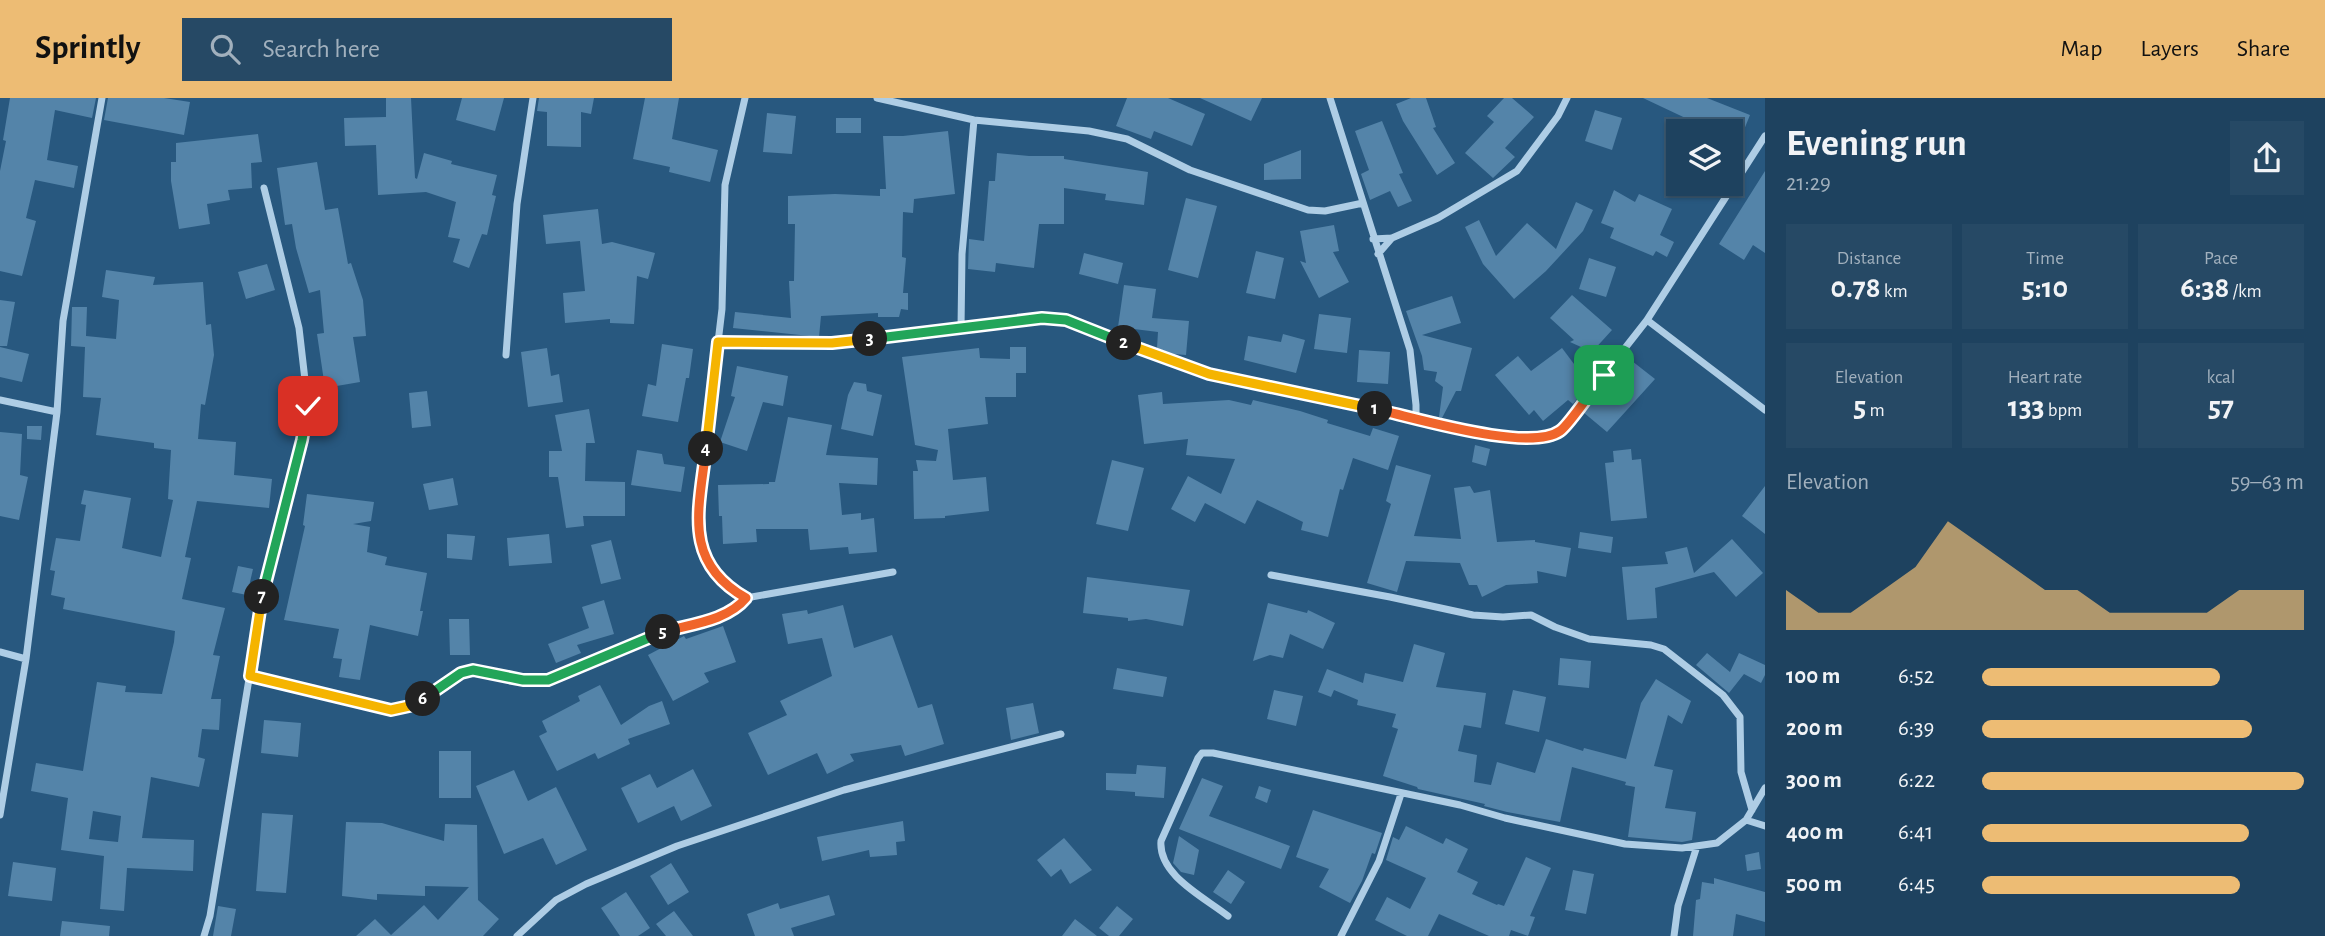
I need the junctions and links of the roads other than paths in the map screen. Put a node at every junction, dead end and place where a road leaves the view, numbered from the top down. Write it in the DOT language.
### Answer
graph roads {
  1 [pos="102,98"];
  2 [pos="533,98"];
  3 [pos="745,98"];
  4 [pos="877,98"];
  5 [pos="1330,98"];
  6 [pos="1567,98"];
  7 [pos="974,120"];
  8 [pos="1764,141"];
  9 [pos="264,188"];
  10 [pos="1363,203"];
  11 [pos="1392,238"];
  12 [pos="1373,239"];
  13 [pos="1378,254"];
  14 [pos="1647,320"];
  15 [pos="961,328"];
  16 [pos="718,342"];
  17 [pos="506,355"];
  18 [pos="0,400"];
  19 [pos="1765,410"];
  20 [pos="57,412"];
  21 [pos="1416,418"];
  22 [pos="893,572"];
  23 [pos="1271,575"];
  24 [pos="746,598"];
  25 [pos="0,652"];
  26 [pos="26,659"];
  27 [pos="250,676"];
  28 [pos="1061,734"];
  29 [pos="1765,788"];
  30 [pos="1401,794"];
  31 [pos="1752,810"];
  32 [pos="0,815"];
  33 [pos="1746,820"];
  34 [pos="1765,826"];
  35 [pos="1697,846"];
  36 [pos="1228,916"];
  37 [pos="204,936"];
  38 [pos="517,936"];
  39 [pos="1341,936"];
  40 [pos="1674,936"];
  1 -- 20 [label="street"];
  2 -- 17 [label="street"];
  3 -- 16 [label="street"];
  4 -- 7 [label="street"];
  5 -- 10 [label="street"];
  6 -- 11 [label="street"];
  7 -- 10 [label="street"];
  7 -- 15 [label="street"];
  8 -- 14 [label="street"];
  9 -- 27 [label="street"];
  10 -- 12 [label="street"];
  11 -- 12 [label="street"];
  11 -- 13 [label="street"];
  12 -- 13 [label="street"];
  13 -- 21 [label="street"];
  14 -- 19 [label="street"];
  14 -- 21 [label="street"];
  15 -- 16 [label="street"];
  15 -- 21 [label="street"];
  16 -- 24 [label="street"];
  18 -- 20 [label="street"];
  20 -- 26 [label="street"];
  22 -- 24 [label="street"];
  23 -- 31 [label="street"];
  24 -- 27 [label="street"];
  25 -- 26 [label="street"];
  26 -- 32 [label="street"];
  27 -- 37 [label="street"];
  28 -- 38 [label="street"];
  29 -- 31 [label="street"];
  30 -- 35 [label="street"];
  30 -- 36 [label="street"];
  30 -- 39 [label="street"];
  31 -- 33 [label="street"];
  33 -- 34 [label="street"];
  33 -- 35 [label="street"];
  35 -- 40 [label="street"];
}
